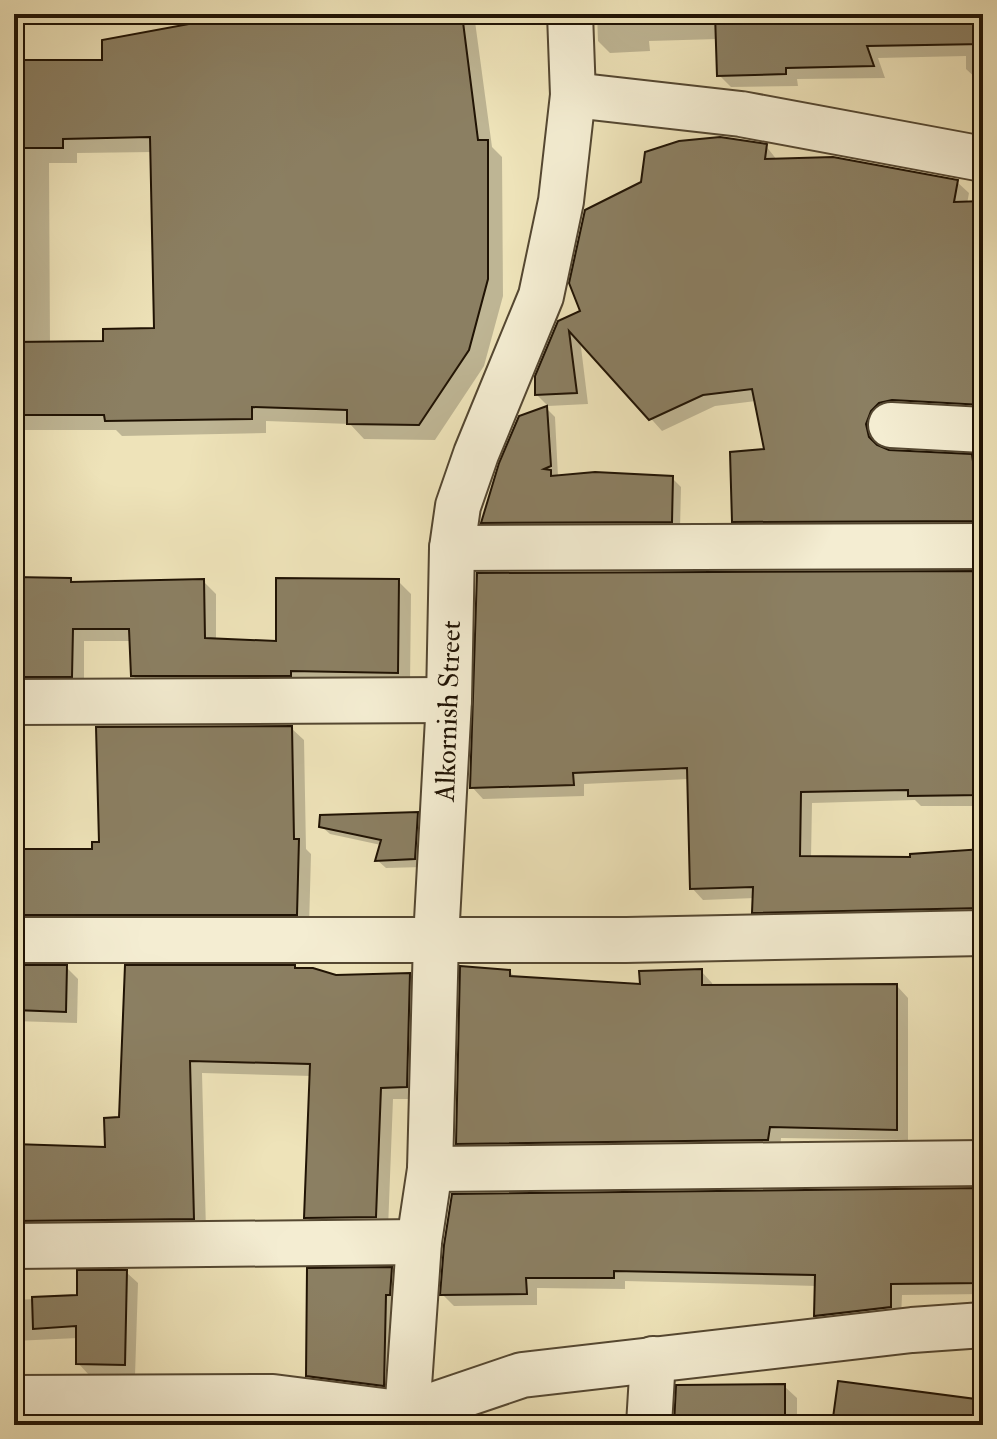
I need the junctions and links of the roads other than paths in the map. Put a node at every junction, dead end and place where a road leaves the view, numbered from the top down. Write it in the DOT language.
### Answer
graph roads {
  1 [pos="570,14"];
  2 [pos="573,95"];
  3 [pos="983,159"];
  4 [pos="891,425"];
  5 [pos="983,430"];
  6 [pos="983,546"];
  7 [pos="452,548"];
  8 [pos="449,700"];
  9 [pos="14,702"];
  10 [pos="983,933"];
  11 [pos="436,939"];
  12 [pos="14,940"];
  13 [pos="983,1163"];
  14 [pos="430,1169"];
  15 [pos="419,1242"];
  16 [pos="14,1246"];
  17 [pos="983,1325"];
  18 [pos="653,1359"];
  19 [pos="14,1398"];
  20 [pos="404,1419"];
  21 [pos="649,1425"];
  1 -- 2 [label="street, Alkornish Street"];
  2 -- 3 [label="street"];
  2 -- 7 [label="street, Alkornish Street"];
  4 -- 5 [label="street"];
  6 -- 7 [label="street"];
  7 -- 8 [label="street, Alkornish Street"];
  8 -- 9 [label="street"];
  8 -- 11 [label="street, Alkornish Street"];
  10 -- 11 [label="street"];
  11 -- 12 [label="street"];
  11 -- 14 [label="street, Alkornish Street"];
  13 -- 14 [label="street"];
  14 -- 15 [label="street, Alkornish Street"];
  15 -- 16 [label="street"];
  15 -- 20 [label="street, Alkornish Street"];
  17 -- 18 [label="street"];
  18 -- 20 [label="street"];
  18 -- 21 [label="street"];
  19 -- 20 [label="street"];
}
